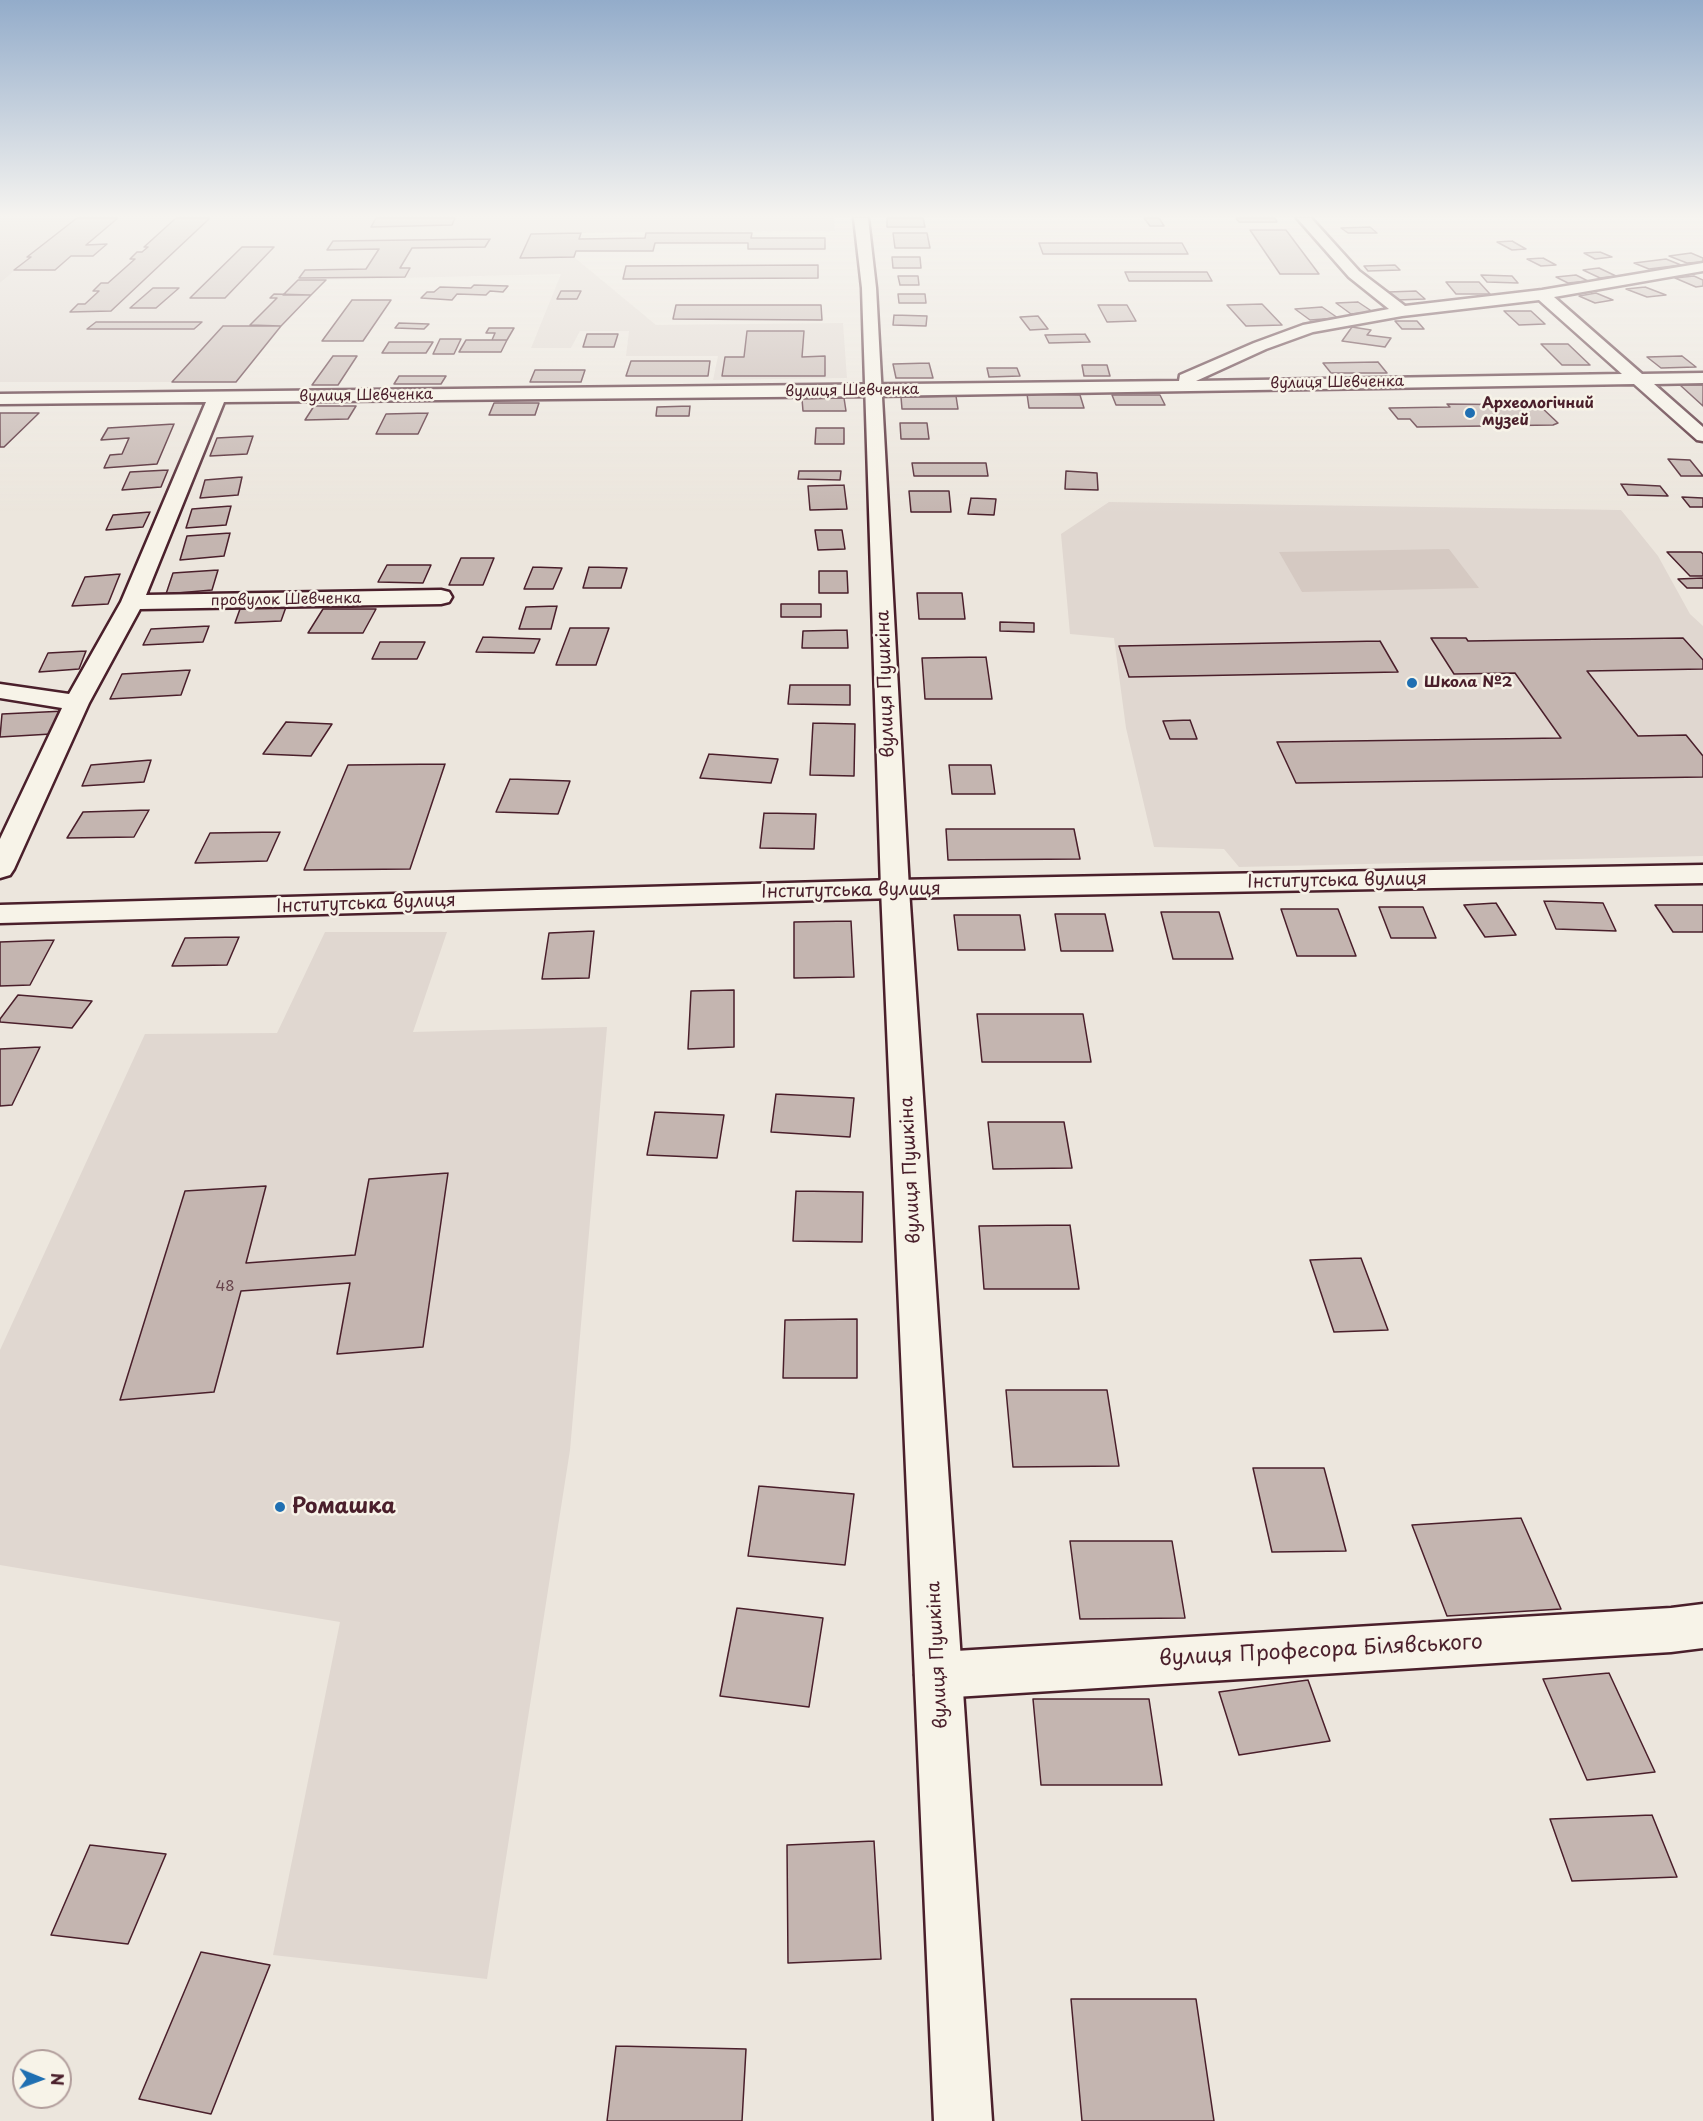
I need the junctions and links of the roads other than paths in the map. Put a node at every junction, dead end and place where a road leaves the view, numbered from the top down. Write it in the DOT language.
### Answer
graph roads {
  1 [pos="870,317"];
  2 [pos="1370,317"];
  3 [pos="1567,317"];
  4 [pos="1703,378"];
  5 [pos="1638,379"];
  6 [pos="1173,385"];
  7 [pos="874,391"];
  8 [pos="217,397"];
  9 [pos="0,399"];
  10 [pos="1703,436"];
  11 [pos="441,597"];
  12 [pos="132,602"];
  13 [pos="0,691"];
  14 [pos="76,703"];
  15 [pos="0,869"];
  16 [pos="1703,874"];
  17 [pos="895,889"];
  18 [pos="0,914"];
  19 [pos="1703,1626"];
  20 [pos="939,1675"];
  21 [pos="963,2121"];
  1 -- 7 [label="street, вулиця Пушкіна"];
  2 -- 6 [label="street"];
  3 -- 5 [label="street"];
  4 -- 5 [label="street, вулиця Шевченка"];
  5 -- 6 [label="street, вулиця Шевченка"];
  5 -- 10 [label="street"];
  6 -- 7 [label="street, вулиця Шевченка"];
  7 -- 8 [label="street, вулиця Шевченка"];
  7 -- 17 [label="street, вулиця Пушкіна"];
  8 -- 9 [label="street, вулиця Шевченка"];
  8 -- 12 [label="street"];
  11 -- 12 [label="street, провулок Шевченка"];
  12 -- 14 [label="street"];
  13 -- 14 [label="street"];
  14 -- 15 [label="street"];
  16 -- 17 [label="street, Інститутська вулиця"];
  17 -- 18 [label="street, Інститутська вулиця"];
  17 -- 20 [label="street, вулиця Пушкіна"];
  19 -- 20 [label="street, вулиця Професора Білявського"];
  20 -- 21 [label="street, вулиця Пушкіна"];
}
